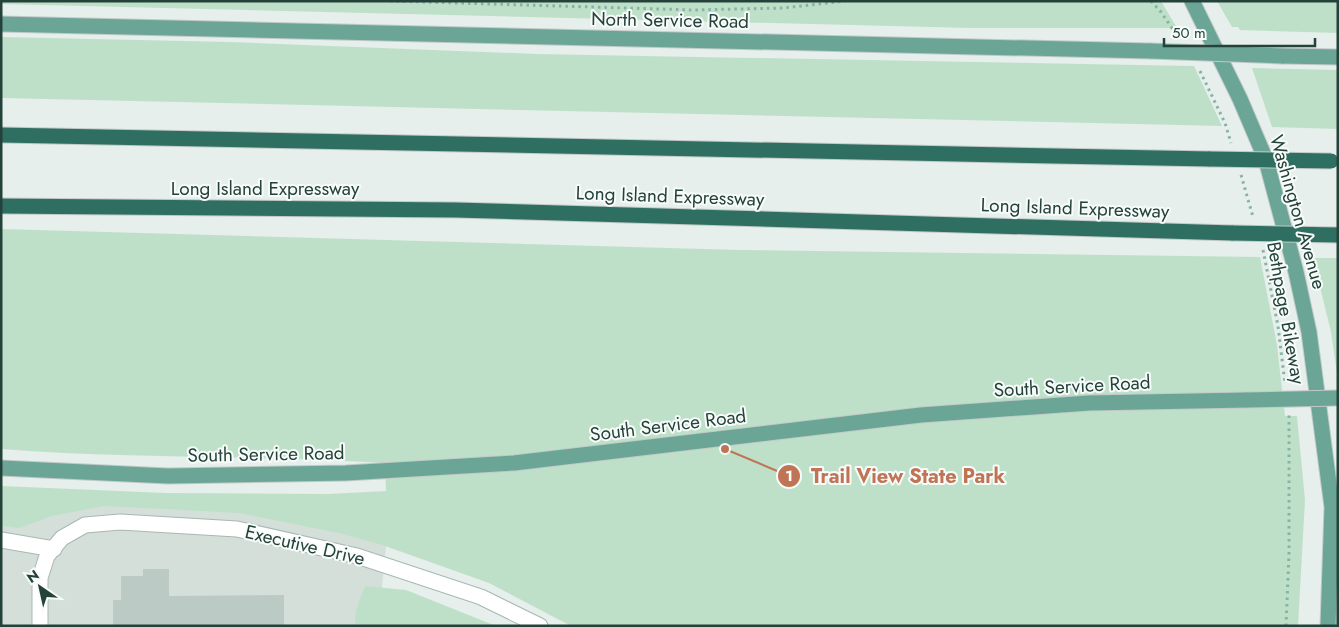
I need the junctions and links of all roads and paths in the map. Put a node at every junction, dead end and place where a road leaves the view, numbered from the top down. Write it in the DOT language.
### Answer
graph roads {
  1 [pos="390,1"];
  2 [pos="844,1"];
  3 [pos="1150,1"];
  4 [pos="1192,1"];
  5 [pos="1,24"];
  6 [pos="1176,35"];
  7 [pos="1338,57"];
  8 [pos="1196,66"];
  9 [pos="1,135"];
  10 [pos="1233,152"];
  11 [pos="1334,162"];
  12 [pos="1239,170"];
  13 [pos="1,206"];
  14 [pos="1256,227"];
  15 [pos="1338,235"];
  16 [pos="1262,245"];
  17 [pos="1286,391"];
  18 [pos="1338,398"];
  19 [pos="1289,410"];
  20 [pos="1,468"];
  21 [pos="1335,507"];
  22 [pos="1,540"];
  23 [pos="58,544"];
  24 [pos="40,626"];
  25 [pos="540,626"];
  26 [pos="1286,626"];
  27 [pos="1328,626"];
  1 -- 2 [label="path"];
  3 -- 6 [label="path"];
  4 -- 21 [label="main road, Washington Avenue"];
  5 -- 7 [label="main road, North Service Road, bridge"];
  8 -- 10 [label="path"];
  9 -- 11 [label="highway, bridge"];
  12 -- 14 [label="path, Bethpage Bikeway"];
  13 -- 15 [label="highway, Long Island Expressway, bridge"];
  16 -- 17 [label="path, Bethpage Bikeway"];
  18 -- 20 [label="main road, South Service Road, bridge"];
  19 -- 26 [label="path, Bethpage Bikeway"];
  21 -- 27 [label="main road, Washington Avenue"];
  22 -- 23 [label="street"];
  23 -- 24 [label="street"];
  23 -- 25 [label="street, Executive Drive"];
}
